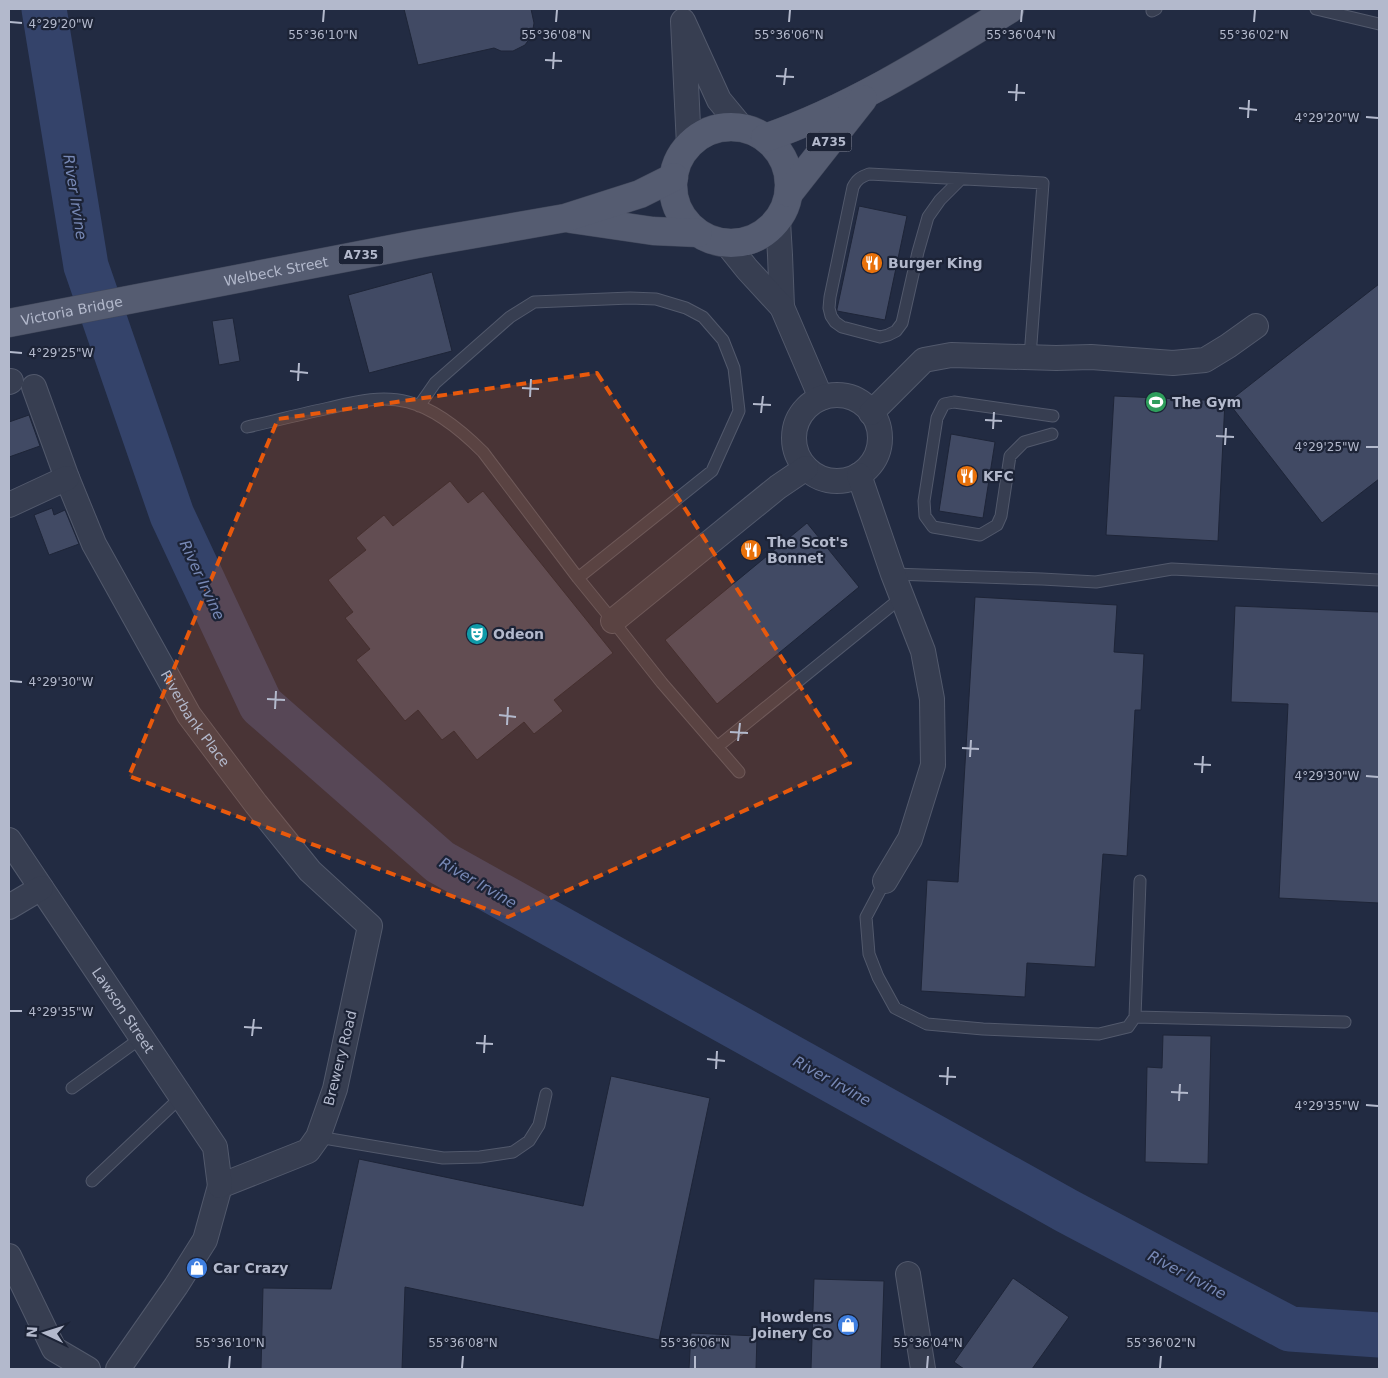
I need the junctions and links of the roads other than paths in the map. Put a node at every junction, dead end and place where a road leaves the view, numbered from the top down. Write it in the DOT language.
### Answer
graph roads {
  1 [pos="1010,9"];
  2 [pos="1316,9"];
  3 [pos="681,15"];
  4 [pos="1379,24"];
  5 [pos="869,92"];
  6 [pos="754,133"];
  7 [pos="690,146"];
  8 [pos="674,178"];
  9 [pos="961,179"];
  10 [pos="789,193"];
  11 [pos="565,218"];
  12 [pos="778,220"];
  13 [pos="698,233"];
  14 [pos="727,244"];
  15 [pos="135,298"];
  16 [pos="782,307"];
  17 [pos="9,323"];
  18 [pos="1256,326"];
  19 [pos="1030,357"];
  20 [pos="34,387"];
  21 [pos="821,398"];
  22 [pos="420,406"];
  23 [pos="872,412"];
  24 [pos="1053,416"];
  25 [pos="247,427"];
  26 [pos="1052,434"];
  27 [pos="806,468"];
  28 [pos="859,475"];
  29 [pos="67,478"];
  30 [pos="9,505"];
  31 [pos="893,574"];
  32 [pos="578,578"];
  33 [pos="1379,580"];
  34 [pos="902,597"];
  35 [pos="613,621"];
  36 [pos="717,747"];
  37 [pos="739,772"];
  38 [pos="9,840"];
  39 [pos="885,880"];
  40 [pos="1140,880"];
  41 [pos="41,888"];
  42 [pos="9,908"];
  43 [pos="370,926"];
  44 [pos="1135,1017"];
  45 [pos="1344,1022"];
  46 [pos="142,1038"];
  47 [pos="72,1088"];
  48 [pos="546,1094"];
  49 [pos="181,1097"];
  50 [pos="318,1137"];
  51 [pos="92,1181"];
  52 [pos="220,1186"];
  53 [pos="9,1256"];
  54 [pos="908,1274"];
  55 [pos="88,1369"];
  56 [pos="107,1369"];
  57 [pos="118,1369"];
  58 [pos="923,1369"];
  1 -- 5 [label="main road, A735"];
  2 -- 4 [label="lane"];
  3 -- 6 [label="street"];
  3 -- 7 [label="street"];
  5 -- 6 [label="main road, A735"];
  5 -- 10 [label="main road, A735"];
  6 -- 7 [label="main road, A735"];
  6 -- 10 [label="main road, A735"];
  7 -- 8 [label="main road, A735"];
  8 -- 11 [label="main road, Welbeck Street / A735"];
  8 -- 13 [label="main road, A735"];
  9 -- 9 [label="lane"];
  9 -- 19 [label="lane"];
  10 -- 12 [label="main road, A735"];
  11 -- 13 [label="main road, Welbeck Street / A735"];
  11 -- 15 [label="main road, Welbeck Street / A735"];
  12 -- 14 [label="main road, A735"];
  12 -- 16 [label="street"];
  13 -- 14 [label="main road, A735"];
  14 -- 16 [label="street"];
  15 -- 17 [label="main road, Victoria Bridge / A735"];
  16 -- 21 [label="street"];
  18 -- 19 [label="street"];
  19 -- 23 [label="street"];
  20 -- 29 [label="street, Riverbank Place"];
  21 -- 23 [label="street"];
  21 -- 27 [label="street"];
  22 -- 25 [label="lane"];
  22 -- 32 [label="lane"];
  22 -- 32 [label="lane"];
  23 -- 28 [label="street"];
  24 -- 26 [label="lane"];
  27 -- 28 [label="street"];
  27 -- 35 [label="street"];
  28 -- 31 [label="street"];
  29 -- 30 [label="street"];
  29 -- 43 [label="street, Riverbank Place"];
  31 -- 33 [label="lane"];
  31 -- 34 [label="street"];
  32 -- 35 [label="lane"];
  34 -- 36 [label="lane"];
  34 -- 39 [label="street"];
  35 -- 36 [label="lane"];
  36 -- 37 [label="lane"];
  38 -- 41 [label="street, Lawson Street"];
  39 -- 44 [label="lane"];
  40 -- 44 [label="lane"];
  41 -- 42 [label="street"];
  41 -- 46 [label="street, Lawson Street"];
  43 -- 50 [label="street, Brewery Road"];
  44 -- 45 [label="lane"];
  46 -- 47 [label="lane"];
  46 -- 49 [label="street, Lawson Street"];
  48 -- 50 [label="lane"];
  49 -- 51 [label="lane"];
  49 -- 52 [label="street, Lawson Street"];
  50 -- 52 [label="street, Brewery Road"];
  52 -- 57 [label="street"];
  53 -- 55 [label="street"];
  54 -- 58 [label="street"];
  56 -- 57 [label="street"];
}
